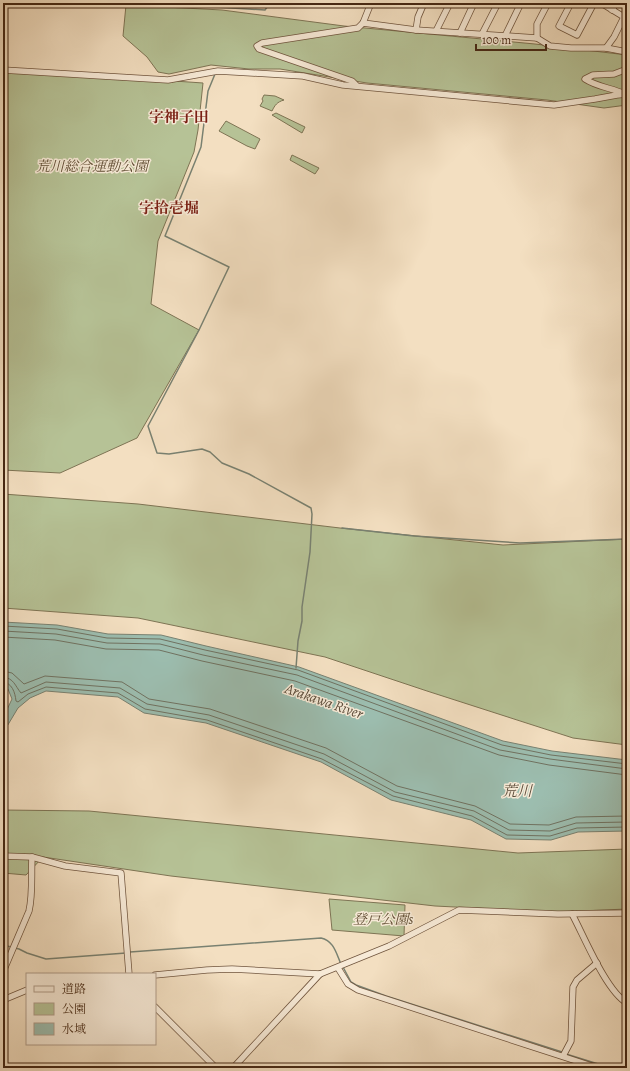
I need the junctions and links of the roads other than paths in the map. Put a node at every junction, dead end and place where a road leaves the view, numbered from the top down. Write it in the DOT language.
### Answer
graph roads {
  1 [pos="371,3"];
  2 [pos="424,3"];
  3 [pos="450,3"];
  4 [pos="474,3"];
  5 [pos="498,3"];
  6 [pos="521,3"];
  7 [pos="548,3"];
  8 [pos="571,3"];
  9 [pos="594,3"];
  10 [pos="601,3"];
  11 [pos="616,3"];
  12 [pos="612,10"];
  13 [pos="363,23"];
  14 [pos="416,30"];
  15 [pos="436,31"];
  16 [pos="460,33"];
  17 [pos="482,34"];
  18 [pos="505,36"];
  19 [pos="537,38"];
  20 [pos="606,48"];
  21 [pos="627,52"];
  22 [pos="627,69"];
  23 [pos="3,70"];
  24 [pos="357,85"];
  25 [pos="626,94"];
  26 [pos="3,856"];
  27 [pos="32,857"];
  28 [pos="627,913"];
  29 [pos="572,914"];
  30 [pos="597,963"];
  31 [pos="338,968"];
  32 [pos="3,972"];
  33 [pos="129,973"];
  34 [pos="320,974"];
  35 [pos="156,975"];
  36 [pos="26,990"];
  37 [pos="3,1000"];
  38 [pos="627,1003"];
  39 [pos="156,1008"];
  40 [pos="565,1054"];
  41 [pos="216,1068"];
  42 [pos="233,1068"];
  43 [pos="598,1068"];
  1 -- 13 [label="street"];
  2 -- 14 [label="street"];
  3 -- 15 [label="street"];
  4 -- 16 [label="street"];
  5 -- 17 [label="street"];
  6 -- 18 [label="street"];
  7 -- 19 [label="street"];
  8 -- 9 [label="street"];
  10 -- 12 [label="street"];
  11 -- 12 [label="street"];
  12 -- 20 [label="street"];
  13 -- 14 [label="street"];
  13 -- 24 [label="street"];
  14 -- 15 [label="street"];
  15 -- 16 [label="street"];
  16 -- 17 [label="street"];
  17 -- 18 [label="street"];
  18 -- 19 [label="street"];
  19 -- 20 [label="street"];
  20 -- 21 [label="street"];
  22 -- 25 [label="street"];
  23 -- 24 [label="street"];
  24 -- 25 [label="street"];
  26 -- 27 [label="street"];
  27 -- 32 [label="street"];
  27 -- 33 [label="street"];
  28 -- 29 [label="street"];
  29 -- 30 [label="street"];
  29 -- 31 [label="street"];
  30 -- 38 [label="street"];
  30 -- 40 [label="street"];
  31 -- 34 [label="street"];
  31 -- 40 [label="street"];
  34 -- 35 [label="street"];
  34 -- 42 [label="street"];
  36 -- 37 [label="street"];
  39 -- 41 [label="street"];
  40 -- 43 [label="street"];
}
